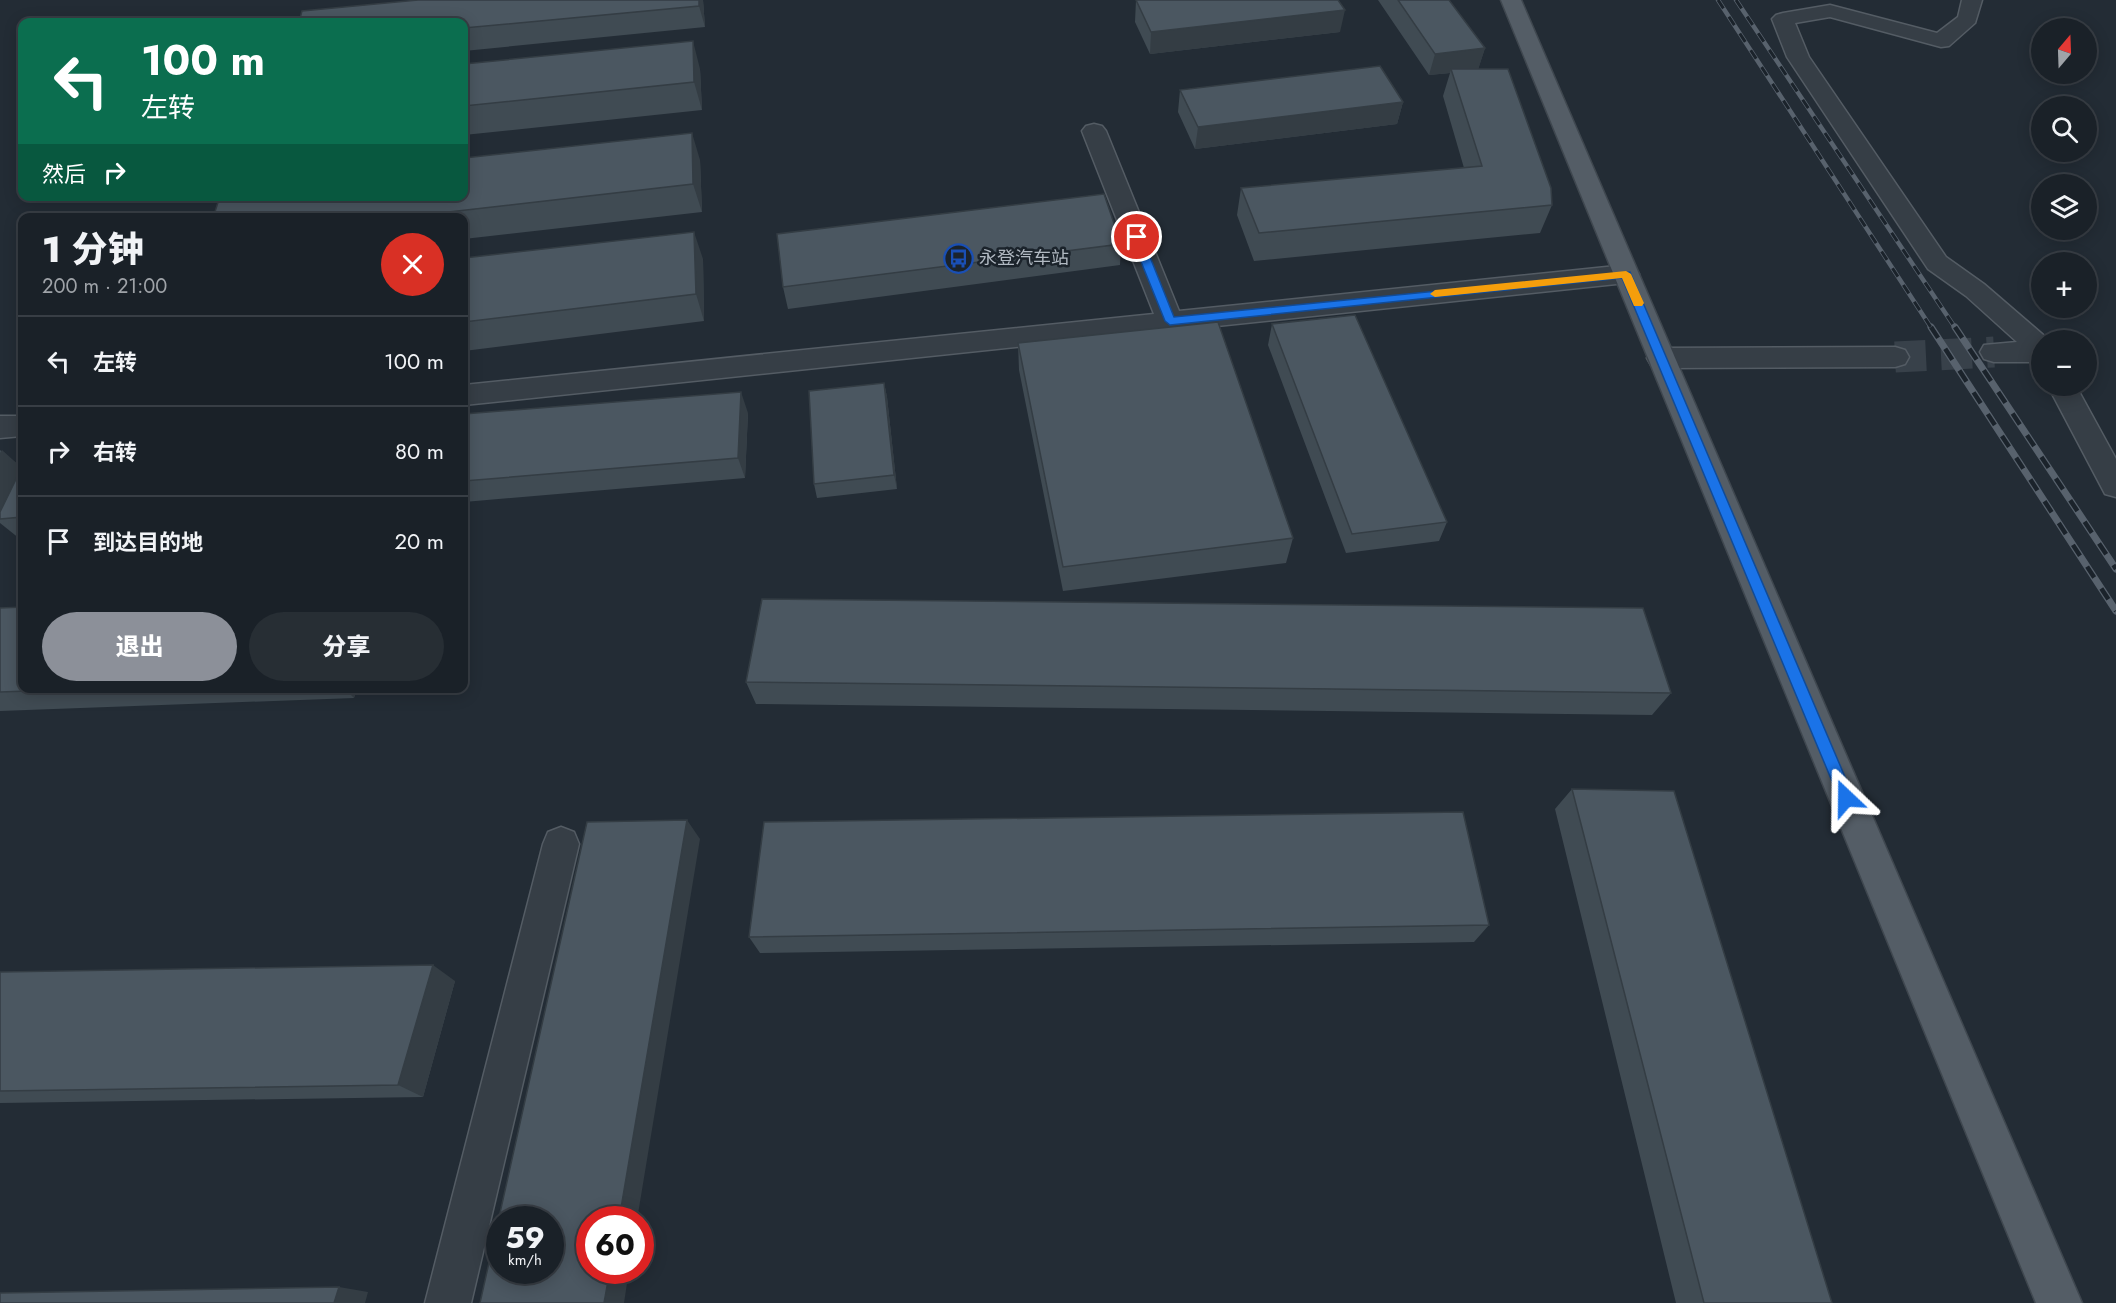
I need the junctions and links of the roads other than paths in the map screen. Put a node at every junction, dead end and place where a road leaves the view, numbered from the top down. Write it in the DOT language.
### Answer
graph roads {
  1 [pos="1510,0"];
  2 [pos="1972,0"];
  3 [pos="1094,131"];
  4 [pos="1626,274"];
  5 [pos="1170,321"];
  6 [pos="2031,341"];
  7 [pos="2031,351"];
  8 [pos="1994,352"];
  9 [pos="1895,357"];
  10 [pos="1661,358"];
  11 [pos="468,395"];
  12 [pos="2067,396"];
  13 [pos="18,426"];
  14 [pos="0,427"];
  15 [pos="2116,486"];
  16 [pos="561,844"];
  17 [pos="448,1303"];
  18 [pos="2059,1303"];
  1 -- 4 [label="main road"];
  2 -- 6 [label="street"];
  3 -- 5 [label="street"];
  4 -- 5 [label="street"];
  4 -- 10 [label="main road"];
  5 -- 11 [label="street"];
  7 -- 8 [label="street"];
  9 -- 10 [label="street"];
  10 -- 18 [label="main road"];
  12 -- 15 [label="street"];
  13 -- 14 [label="street"];
  16 -- 17 [label="street"];
}
